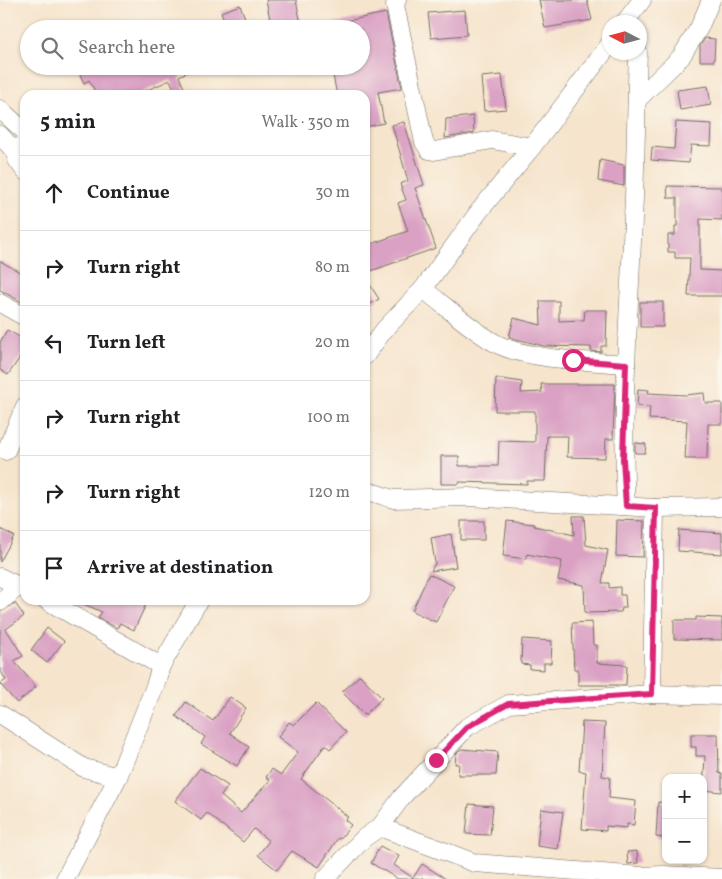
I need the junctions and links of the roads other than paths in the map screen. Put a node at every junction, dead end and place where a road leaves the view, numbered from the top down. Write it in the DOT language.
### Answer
graph roads {
  1 [pos="397,0"];
  2 [pos="711,0"];
  3 [pos="641,2"];
  4 [pos="631,15"];
  5 [pos="640,15"];
  6 [pos="602,55"];
  7 [pos="638,60"];
  8 [pos="646,60"];
  9 [pos="668,69"];
  10 [pos="636,100"];
  11 [pos="0,109"];
  12 [pos="20,127"];
  13 [pos="0,135"];
  14 [pos="532,147"];
  15 [pos="20,148"];
  16 [pos="423,289"];
  17 [pos="0,303"];
  18 [pos="20,314"];
  19 [pos="370,349"];
  20 [pos="626,364"];
  21 [pos="20,418"];
  22 [pos="6,451"];
  23 [pos="370,491"];
  24 [pos="626,506"];
  25 [pos="722,507"];
  26 [pos="656,508"];
  27 [pos="0,577"];
  28 [pos="20,586"];
  29 [pos="20,588"];
  30 [pos="0,602"];
  31 [pos="55,605"];
  32 [pos="196,605"];
  33 [pos="161,666"];
  34 [pos="652,694"];
  35 [pos="722,696"];
  36 [pos="0,714"];
  37 [pos="118,777"];
  38 [pos="380,827"];
  39 [pos="474,871"];
  40 [pos="640,878"];
  41 [pos="722,878"];
  42 [pos="65,879"];
  43 [pos="325,879"];
  1 -- 14 [label="street"];
  2 -- 9 [label="street"];
  3 -- 4 [label="street"];
  3 -- 5 [label="street"];
  6 -- 14 [label="street"];
  7 -- 10 [label="street"];
  8 -- 9 [label="street"];
  9 -- 10 [label="street"];
  10 -- 20 [label="street"];
  11 -- 12 [label="street"];
  13 -- 15 [label="street"];
  14 -- 16 [label="street"];
  16 -- 19 [label="street"];
  16 -- 20 [label="street"];
  17 -- 18 [label="street"];
  20 -- 24 [label="street"];
  21 -- 22 [label="street"];
  23 -- 24 [label="street"];
  24 -- 26 [label="street"];
  25 -- 26 [label="street"];
  26 -- 34 [label="street"];
  27 -- 28 [label="street"];
  29 -- 30 [label="street"];
  31 -- 33 [label="street"];
  32 -- 33 [label="street"];
  33 -- 37 [label="street"];
  34 -- 35 [label="street"];
  34 -- 38 [label="street"];
  36 -- 37 [label="street"];
  37 -- 42 [label="street"];
  38 -- 39 [label="street"];
  38 -- 43 [label="street"];
  39 -- 40 [label="street"];
  40 -- 41 [label="street"];
}
